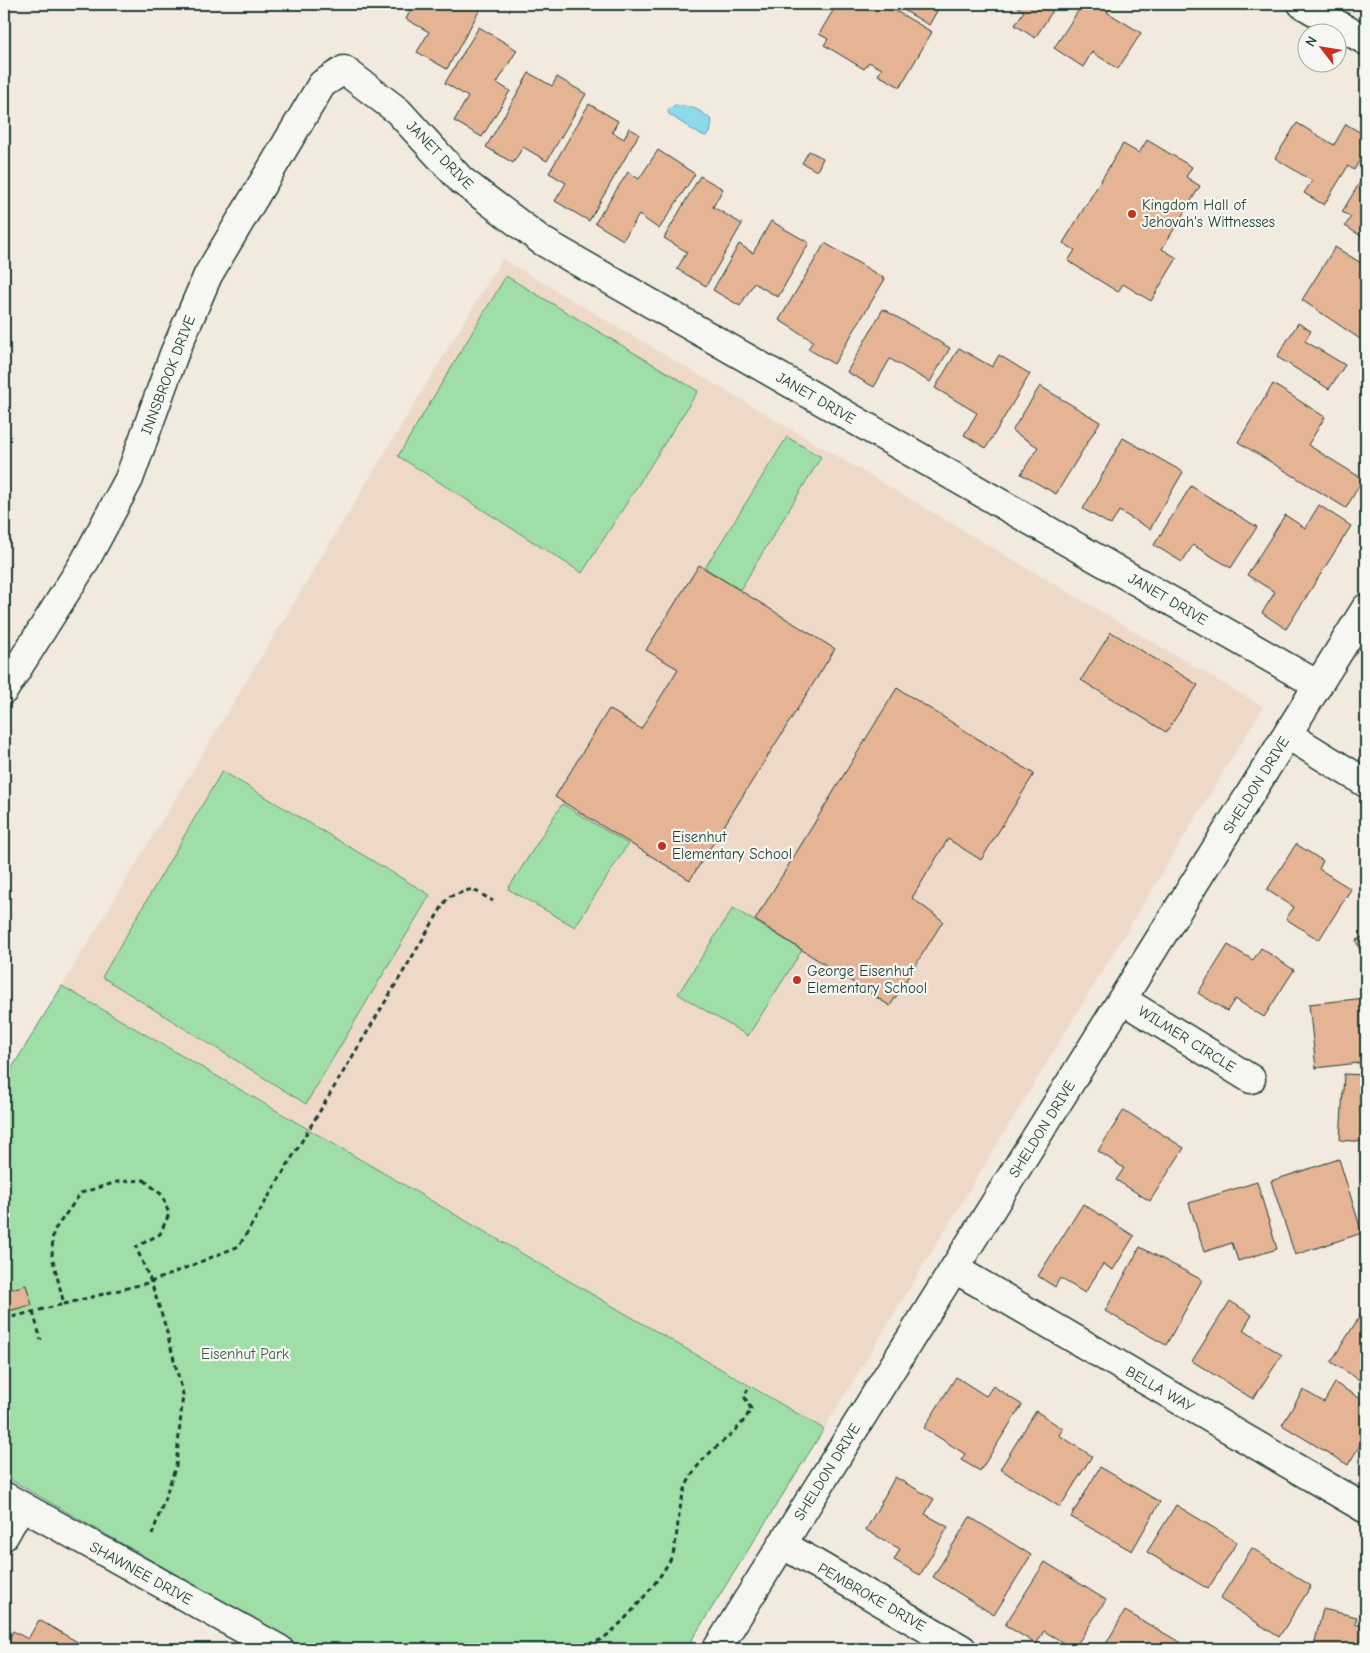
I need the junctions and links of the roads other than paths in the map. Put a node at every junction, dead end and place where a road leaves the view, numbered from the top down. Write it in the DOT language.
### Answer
graph roads {
  1 [pos="1302,4"];
  2 [pos="1366,42"];
  3 [pos="344,70"];
  4 [pos="1366,608"];
  5 [pos="1318,685"];
  6 [pos="4,690"];
  7 [pos="1288,735"];
  8 [pos="1366,783"];
  9 [pos="1122,1000"];
  10 [pos="1251,1079"];
  11 [pos="954,1269"];
  12 [pos="12,1501"];
  13 [pos="1366,1509"];
  14 [pos="4,1536"];
  15 [pos="782,1544"];
  16 [pos="279,1649"];
  17 [pos="717,1649"];
  18 [pos="962,1649"];
  1 -- 2 [label="street"];
  3 -- 5 [label="street, JANET DRIVE"];
  3 -- 6 [label="street, INNSBROOK DRIVE"];
  4 -- 5 [label="street, SHELDON DRIVE"];
  5 -- 7 [label="street, SHELDON DRIVE"];
  7 -- 8 [label="street"];
  7 -- 9 [label="street, SHELDON DRIVE"];
  9 -- 10 [label="street, WILMER CIRCLE"];
  9 -- 11 [label="street, SHELDON DRIVE"];
  11 -- 13 [label="street, BELLA WAY"];
  11 -- 15 [label="street, SHELDON DRIVE"];
  12 -- 14 [label="street"];
  12 -- 16 [label="street, SHAWNEE DRIVE"];
  15 -- 17 [label="street, SHELDON DRIVE"];
  15 -- 18 [label="street, PEMBROKE DRIVE"];
}
